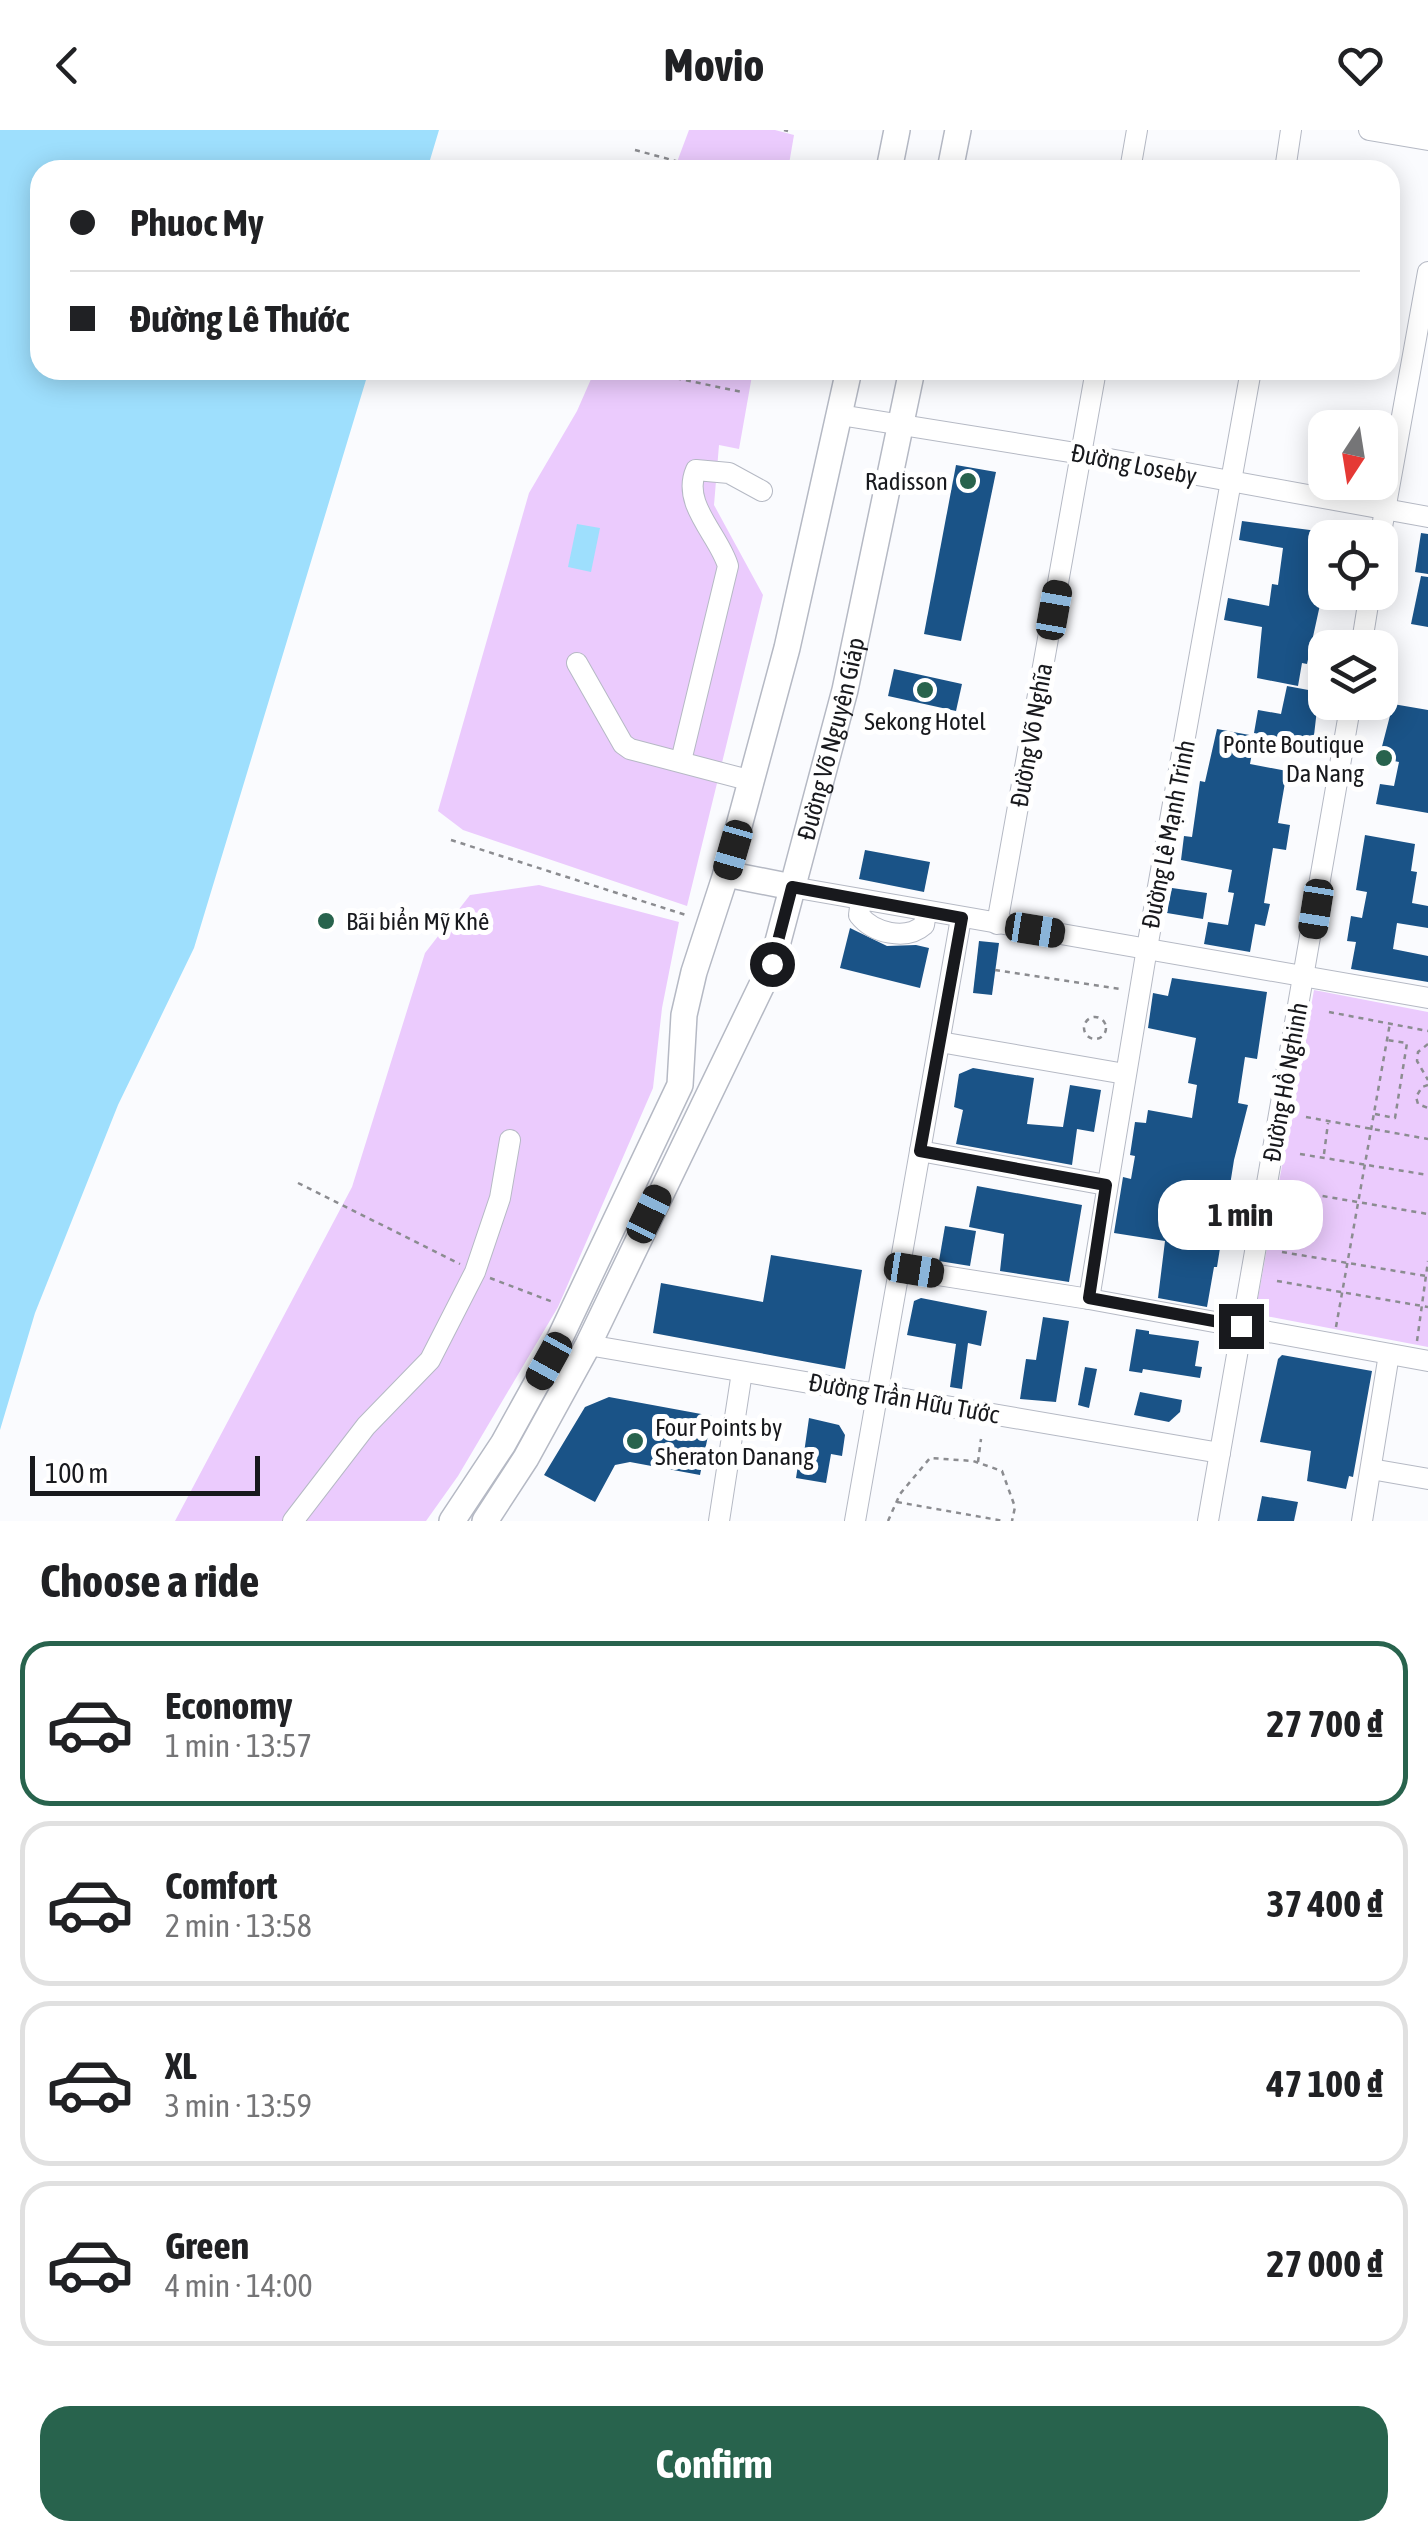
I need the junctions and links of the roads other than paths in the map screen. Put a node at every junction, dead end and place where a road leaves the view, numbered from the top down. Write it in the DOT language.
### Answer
graph roads {
  1 [pos="898,130"];
  2 [pos="958,130"];
  3 [pos="1137,130"];
  4 [pos="1291,130"];
  5 [pos="1369,130"];
  6 [pos="1428,140"];
  7 [pos="891,160"];
  8 [pos="952,160"];
  9 [pos="1132,160"];
  10 [pos="1286,160"];
  11 [pos="1428,272"];
  12 [pos="1420,362"];
  13 [pos="847,380"];
  14 [pos="910,380"];
  15 [pos="1094,380"];
  16 [pos="1250,380"];
  17 [pos="840,415"];
  18 [pos="901,425"];
  19 [pos="1082,454"];
  20 [pos="1233,482"];
  21 [pos="762,492"];
  22 [pos="1384,509"];
  23 [pos="1428,516"];
  24 [pos="1382,520"];
  25 [pos="577,663"];
  26 [pos="1348,720"];
  27 [pos="681,761"];
  28 [pos="752,780"];
  29 [pos="726,874"];
  30 [pos="792,887"];
  31 [pos="962,918"];
  32 [pos="998,924"];
  33 [pos="1146,948"];
  34 [pos="1303,977"];
  35 [pos="1428,998"];
  36 [pos="940,1042"];
  37 [pos="1125,1074"];
  38 [pos="510,1140"];
  39 [pos="920,1151"];
  40 [pos="1106,1185"];
  41 [pos="900,1268"];
  42 [pos="1089,1298"];
  43 [pos="1241,1326"];
  44 [pos="562,1333"];
  45 [pos="588,1344"];
  46 [pos="1390,1354"];
  47 [pos="1422,1355"];
  48 [pos="742,1372"];
  49 [pos="876,1393"];
  50 [pos="1220,1453"];
  51 [pos="1370,1469"];
  52 [pos="1428,1479"];
  53 [pos="453,1520"];
  54 [pos="293,1521"];
  55 [pos="485,1521"];
  56 [pos="719,1521"];
  57 [pos="854,1521"];
  58 [pos="1208,1521"];
  59 [pos="1362,1521"];
  1 -- 7 [label="main road"];
  2 -- 8 [label="main road"];
  3 -- 9 [label="street"];
  4 -- 10 [label="street"];
  5 -- 6 [label="street"];
  11 -- 12 [label="street"];
  12 -- 22 [label="street"];
  13 -- 17 [label="main road"];
  14 -- 18 [label="main road, Đường Võ Nguyên Giáp"];
  15 -- 19 [label="street, Đường Võ Nghĩa"];
  16 -- 20 [label="street, Đường Lê Mạnh Trinh"];
  17 -- 18 [label="street, Đường Loseby"];
  17 -- 28 [label="main road"];
  18 -- 19 [label="street, Đường Loseby"];
  18 -- 30 [label="main road, Đường Võ Nguyên Giáp"];
  19 -- 20 [label="street, Đường Loseby"];
  19 -- 32 [label="street, Đường Võ Nghĩa"];
  20 -- 22 [label="street, Đường Loseby"];
  20 -- 33 [label="street, Đường Lê Mạnh Trinh"];
  21 -- 27 [label="street"];
  22 -- 23 [label="street, Đường Loseby"];
  22 -- 24 [label="street"];
  25 -- 27 [label="street"];
  26 -- 34 [label="street, Đường Hồ Nghinh"];
  27 -- 28 [label="street"];
  28 -- 29 [label="main road"];
  29 -- 30 [label="main road"];
  29 -- 44 [label="main road"];
  30 -- 31 [label="street"];
  30 -- 45 [label="main road, Đường Võ Nguyên Giáp"];
  31 -- 32 [label="street"];
  31 -- 36 [label="street"];
  32 -- 33 [label="street"];
  33 -- 34 [label="street"];
  33 -- 37 [label="street, Đường Lê Mạnh Trinh"];
  34 -- 35 [label="street"];
  34 -- 43 [label="street, Đường Hồ Nghinh"];
  36 -- 37 [label="street"];
  36 -- 39 [label="street"];
  37 -- 40 [label="street, Đường Lê Mạnh Trinh"];
  38 -- 54 [label="street"];
  39 -- 40 [label="street"];
  39 -- 41 [label="street"];
  40 -- 42 [label="street, Đường Lê Mạnh Trinh"];
  41 -- 42 [label="street"];
  41 -- 49 [label="street"];
  42 -- 43 [label="street"];
  43 -- 46 [label="street"];
  43 -- 50 [label="street, Đường Hồ Nghinh"];
  44 -- 45 [label="main road"];
  44 -- 53 [label="main road"];
  45 -- 48 [label="street, Đường Trần Hữu Tước"];
  45 -- 55 [label="main road, Đường Võ Nguyên Giáp"];
  46 -- 47 [label="street"];
  46 -- 51 [label="street"];
  48 -- 49 [label="street, Đường Trần Hữu Tước"];
  48 -- 56 [label="street"];
  49 -- 50 [label="street, Đường Trần Hữu Tước"];
  49 -- 57 [label="street"];
  50 -- 58 [label="street, Đường Hồ Nghinh"];
  51 -- 52 [label="street"];
  51 -- 59 [label="street"];
}
